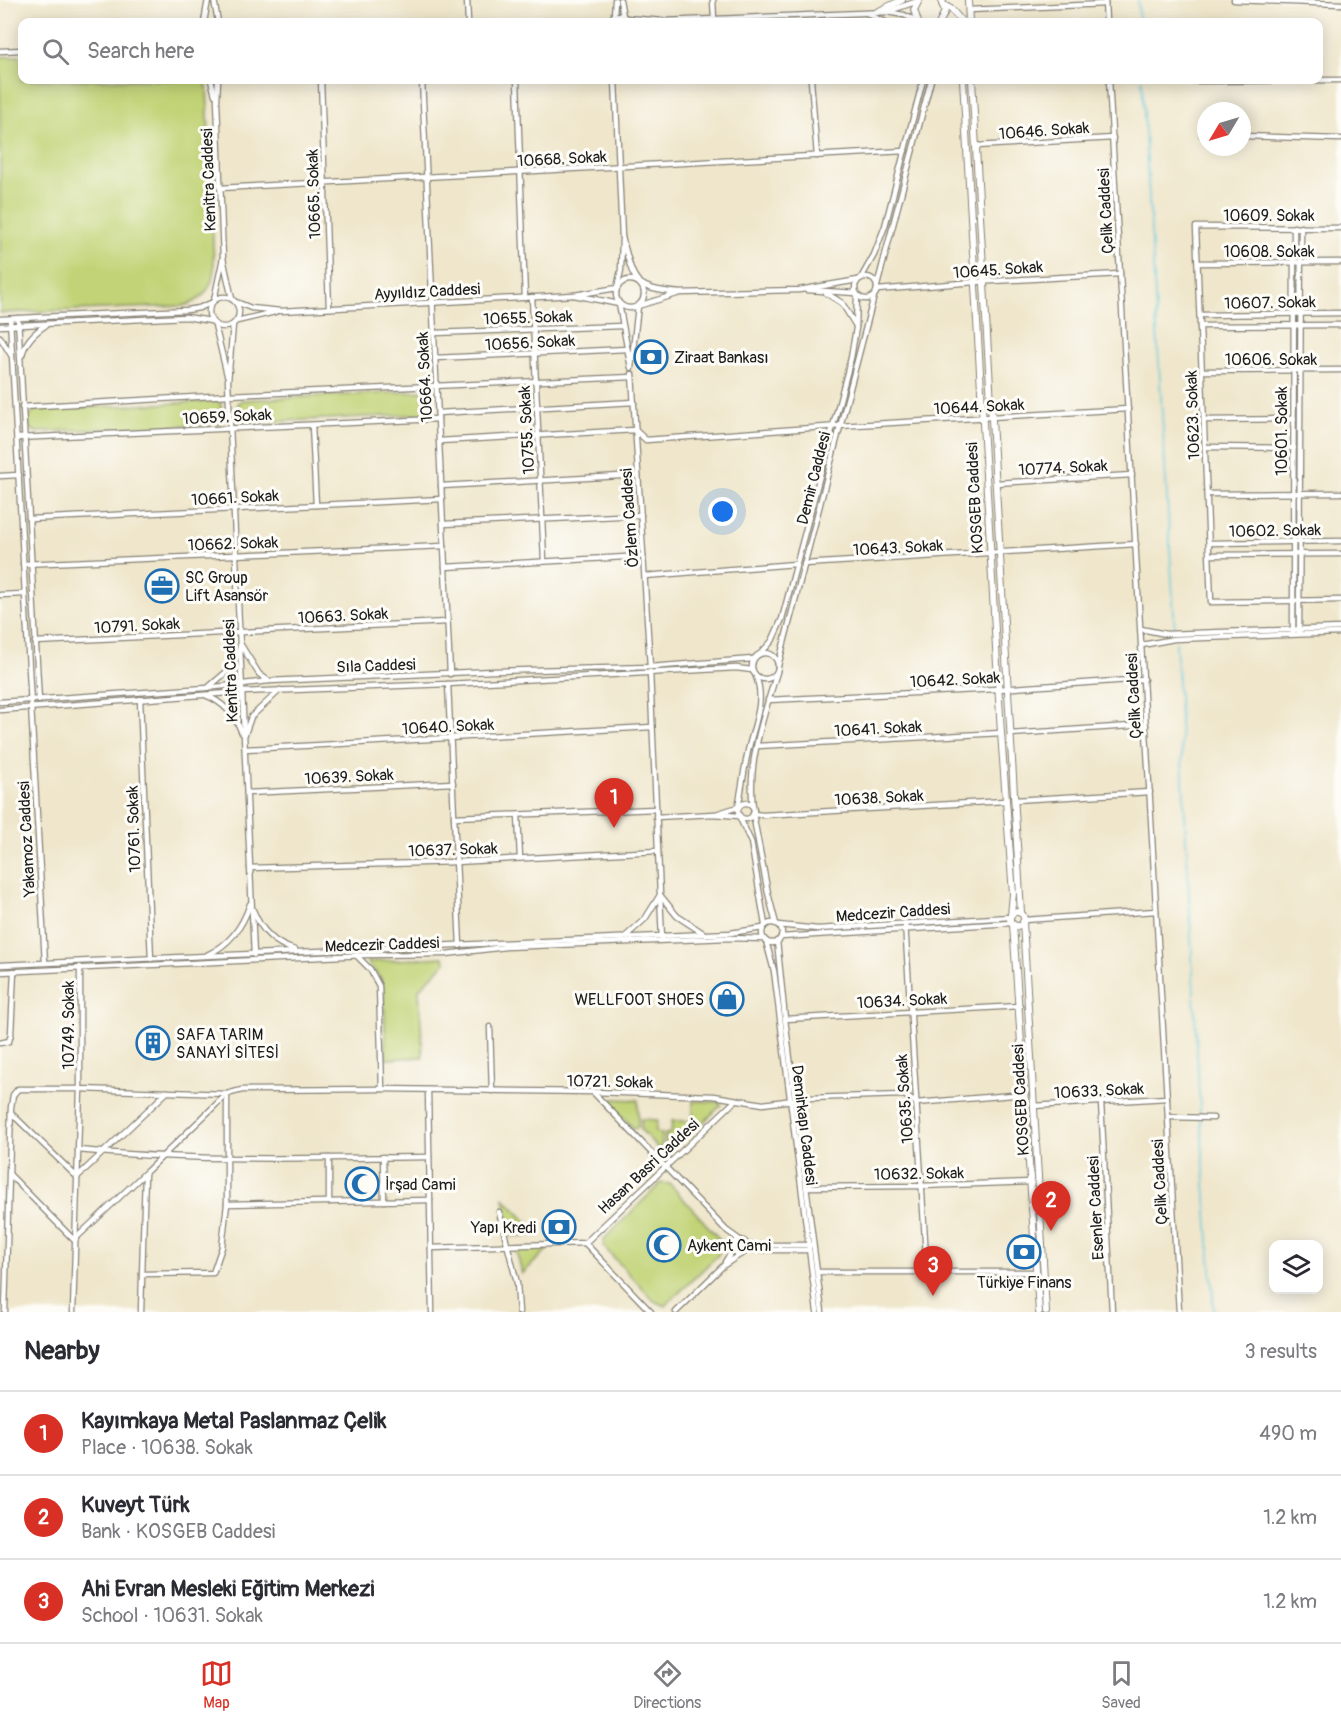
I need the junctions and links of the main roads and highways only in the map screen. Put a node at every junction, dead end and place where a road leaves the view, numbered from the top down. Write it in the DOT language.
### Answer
graph roads {
  1 [pos="902,0"];
  2 [pos="919,0"];
  3 [pos="968,0"];
  4 [pos="942,1"];
  5 [pos="877,12"];
  6 [pos="916,18"];
  7 [pos="942,18"];
  8 [pos="959,18"];
  9 [pos="969,18"];
  10 [pos="963,84"];
  11 [pos="972,84"];
  12 [pos="1023,919"];
  13 [pos="1011,920"];
  14 [pos="1039,1312"];
  15 [pos="1046,1312"];
  1 -- 5 [label="main road"];
  2 -- 6 [label="main road"];
  3 -- 9 [label="main road"];
  4 -- 7 [label="main road"];
  4 -- 8 [label="main road"];
  10 -- 13 [label="main road, KOSGEB Caddesi"];
  11 -- 12 [label="main road, KOSGEB Caddesi"];
  12 -- 13 [label="main road"];
  12 -- 13 [label="main road"];
  12 -- 15 [label="main road, KOSGEB Caddesi"];
  13 -- 14 [label="main road, KOSGEB Caddesi"];
}
